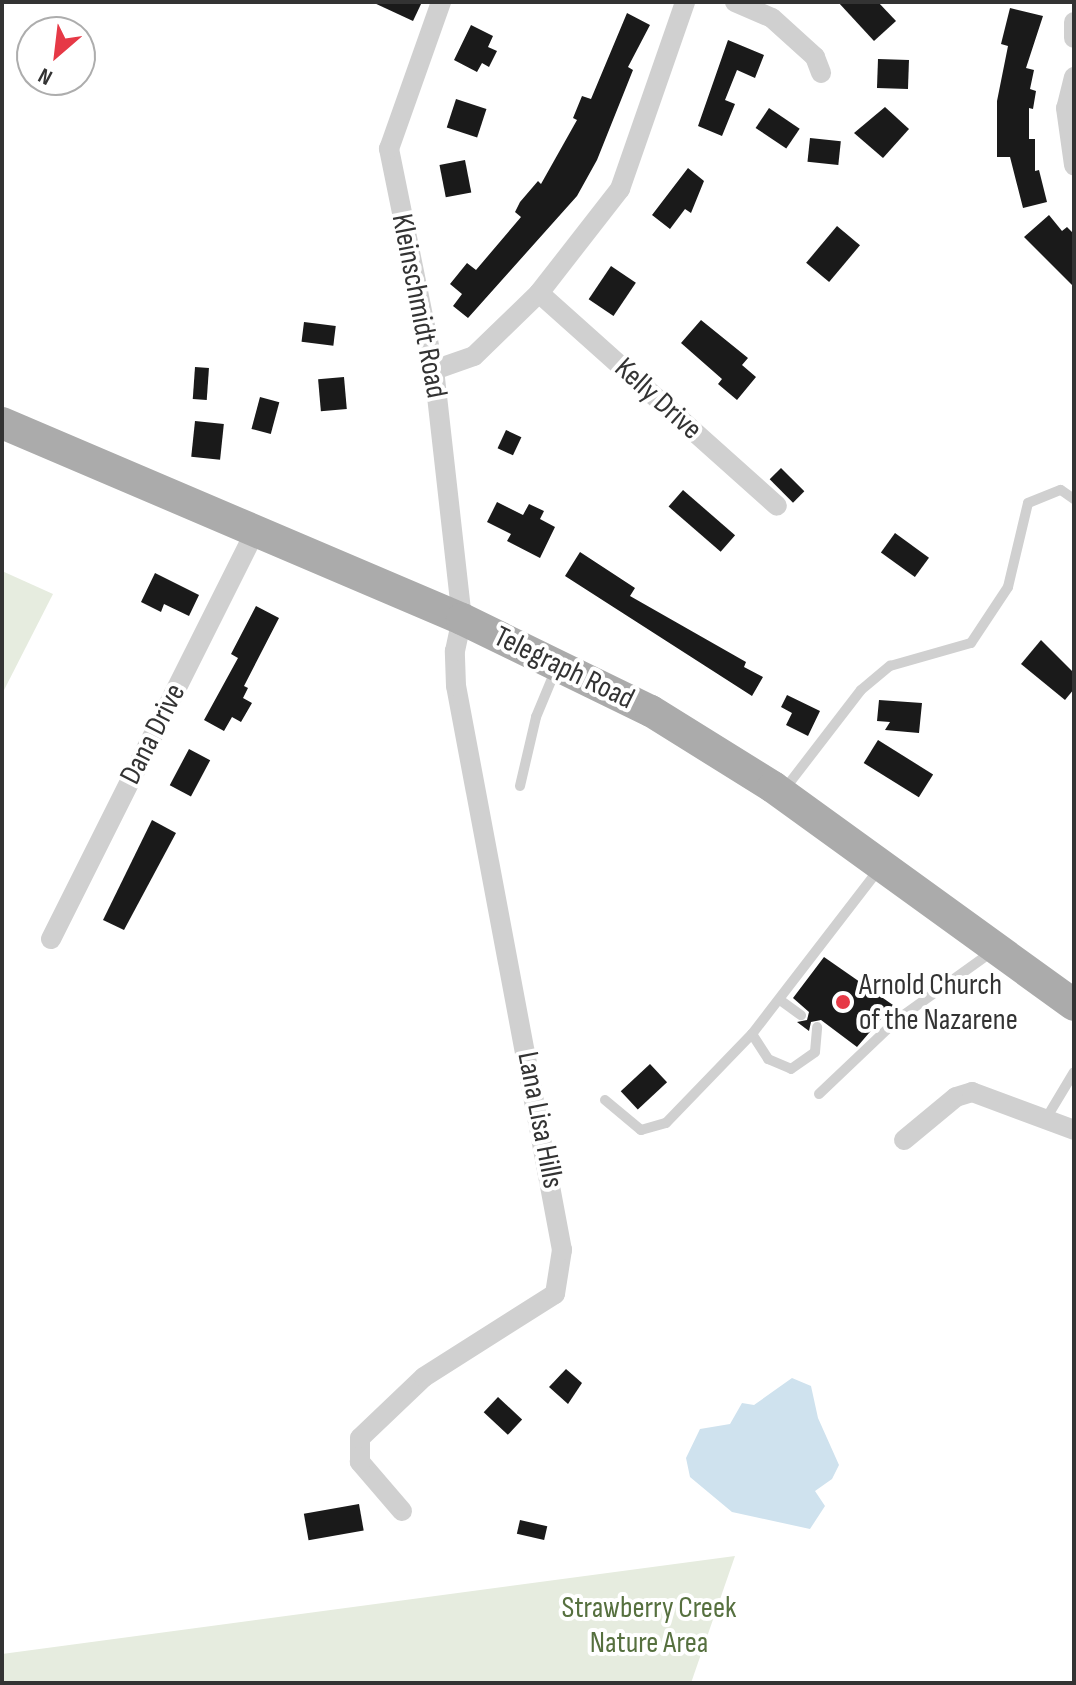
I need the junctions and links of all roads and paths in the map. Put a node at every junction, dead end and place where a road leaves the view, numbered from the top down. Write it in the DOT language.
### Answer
graph roads {
  1 [pos="441,2"];
  2 [pos="685,2"];
  3 [pos="735,2"];
  4 [pos="1074,22"];
  5 [pos="1074,38"];
  6 [pos="821,73"];
  7 [pos="1074,77"];
  8 [pos="1074,165"];
  9 [pos="539,293"];
  10 [pos="434,370"];
  11 [pos="2,423"];
  12 [pos="1074,499"];
  13 [pos="777,506"];
  14 [pos="256,530"];
  15 [pos="462,619"];
  16 [pos="559,664"];
  17 [pos="520,786"];
  18 [pos="781,793"];
  19 [pos="882,866"];
  20 [pos="51,939"];
  21 [pos="997,949"];
  22 [pos="780,1000"];
  23 [pos="1074,1005"];
  24 [pos="801,1015"];
  25 [pos="817,1027"];
  26 [pos="752,1034"];
  27 [pos="1074,1072"];
  28 [pos="819,1094"];
  29 [pos="605,1100"];
  30 [pos="1047,1117"];
  31 [pos="1074,1130"];
  32 [pos="904,1140"];
  33 [pos="402,1511"];
  1 -- 10 [label="street, Kleinschmidt Road"];
  2 -- 9 [label="street"];
  3 -- 6 [label="street"];
  4 -- 5 [label="street"];
  7 -- 8 [label="street"];
  9 -- 10 [label="street"];
  9 -- 13 [label="street, Kelly Drive"];
  10 -- 15 [label="street, Kleinschmidt Road"];
  11 -- 14 [label="main road, Telegraph Road"];
  12 -- 18 [label="lane"];
  14 -- 15 [label="main road, Telegraph Road"];
  14 -- 20 [label="street, Dana Drive"];
  15 -- 16 [label="main road, Telegraph Road"];
  15 -- 33 [label="street, Lana Lisa Hills"];
  16 -- 17 [label="lane"];
  16 -- 18 [label="main road, Telegraph Road"];
  18 -- 19 [label="main road, Telegraph Road"];
  19 -- 21 [label="main road, Telegraph Road"];
  19 -- 22 [label="lane"];
  21 -- 23 [label="main road, Telegraph Road"];
  21 -- 28 [label="lane"];
  22 -- 24 [label="lane"];
  22 -- 26 [label="lane"];
  25 -- 26 [label="lane"];
  26 -- 29 [label="lane"];
  27 -- 30 [label="lane"];
  30 -- 31 [label="street"];
  30 -- 32 [label="street"];
}
